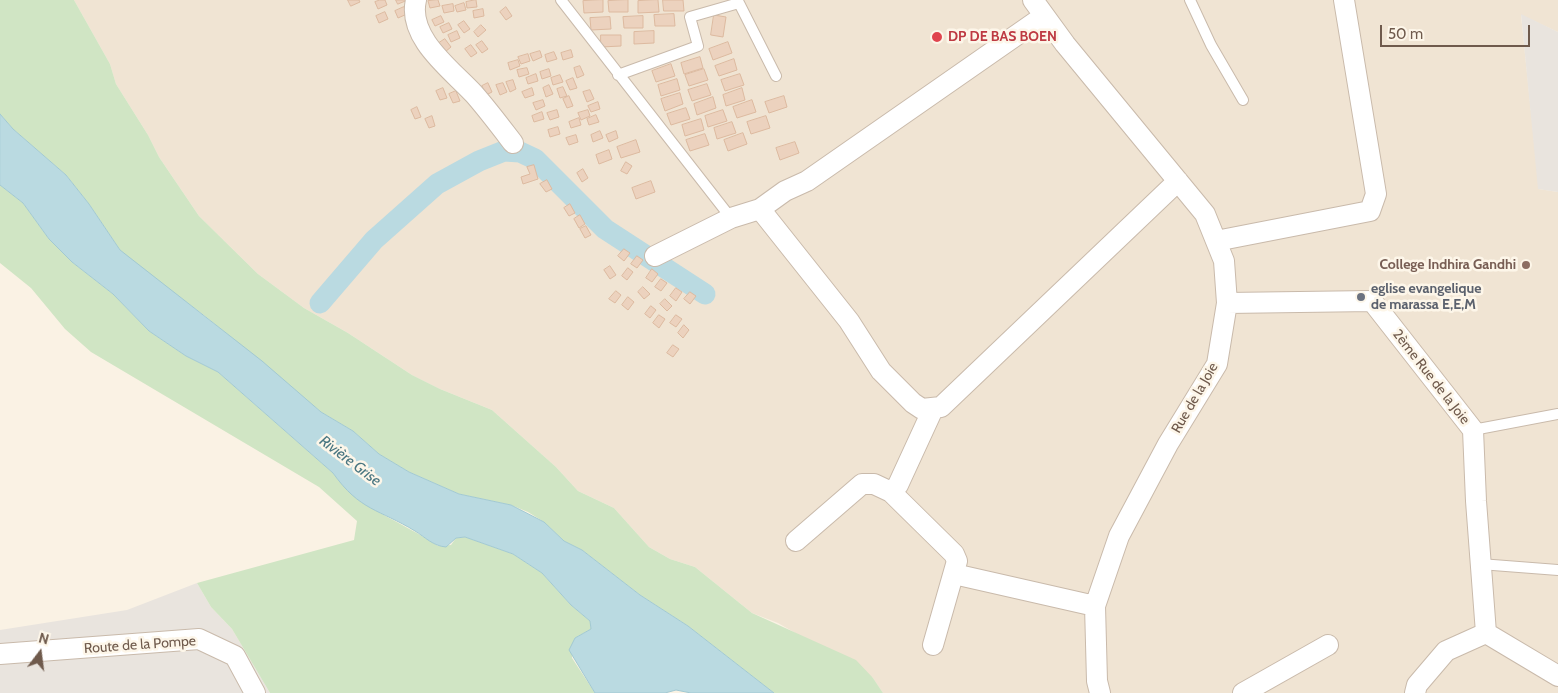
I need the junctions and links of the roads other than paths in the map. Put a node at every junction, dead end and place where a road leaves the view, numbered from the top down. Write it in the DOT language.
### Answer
graph roads {
  1 [pos="416,0"];
  2 [pos="561,0"];
  3 [pos="1190,0"];
  4 [pos="1344,0"];
  5 [pos="1039,8"];
  6 [pos="618,75"];
  7 [pos="776,76"];
  8 [pos="1243,100"];
  9 [pos="513,143"];
  10 [pos="1178,181"];
  11 [pos="760,209"];
  12 [pos="731,218"];
  13 [pos="1216,241"];
  14 [pos="655,256"];
  15 [pos="1227,303"];
  16 [pos="933,409"];
  17 [pos="1558,414"];
  18 [pos="1473,430"];
  19 [pos="891,492"];
  20 [pos="796,541"];
  21 [pos="1480,564"];
  22 [pos="1558,570"];
  23 [pos="954,574"];
  24 [pos="1095,606"];
  25 [pos="1486,633"];
  26 [pos="933,645"];
  27 [pos="1328,645"];
  28 [pos="0,654"];
  29 [pos="1558,676"];
  30 [pos="255,693"];
  31 [pos="1100,693"];
  32 [pos="1243,693"];
  33 [pos="1415,693"];
  1 -- 9 [label="street"];
  2 -- 6 [label="lane"];
  3 -- 8 [label="lane"];
  4 -- 13 [label="street"];
  5 -- 10 [label="street, Rue de la Joie"];
  5 -- 11 [label="street"];
  6 -- 7 [label="lane"];
  6 -- 12 [label="lane"];
  10 -- 13 [label="street, Rue de la Joie"];
  10 -- 16 [label="street"];
  11 -- 12 [label="street"];
  11 -- 16 [label="street"];
  12 -- 14 [label="street"];
  13 -- 15 [label="street, Rue de la Joie"];
  15 -- 18 [label="street, 2ème Rue de la Joie"];
  15 -- 24 [label="street, Rue de la Joie"];
  16 -- 19 [label="street"];
  17 -- 18 [label="lane"];
  18 -- 21 [label="street, 2ème Rue de la Joie"];
  19 -- 20 [label="street"];
  19 -- 23 [label="street"];
  21 -- 22 [label="lane"];
  21 -- 25 [label="street, 2ème Rue de la Joie"];
  23 -- 24 [label="street"];
  23 -- 26 [label="street"];
  24 -- 31 [label="street, Rue de la Joie"];
  25 -- 29 [label="street"];
  25 -- 33 [label="street"];
  27 -- 32 [label="street"];
  28 -- 30 [label="street, Route de la Pompe"];
}
